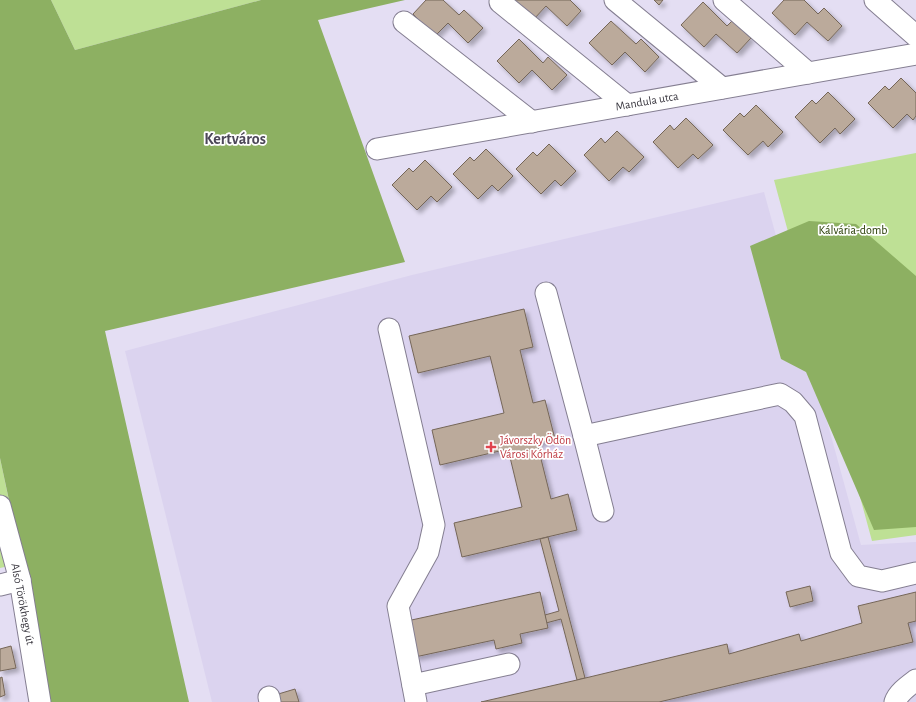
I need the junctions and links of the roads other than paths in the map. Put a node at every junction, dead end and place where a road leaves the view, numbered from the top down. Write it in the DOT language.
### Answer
graph roads {
  1 [pos="615,0"];
  2 [pos="724,0"];
  3 [pos="875,0"];
  4 [pos="500,2"];
  5 [pos="404,22"];
  6 [pos="916,36"];
  7 [pos="916,54"];
  8 [pos="808,73"];
  9 [pos="722,88"];
  10 [pos="627,105"];
  11 [pos="532,122"];
  12 [pos="377,149"];
  13 [pos="546,293"];
  14 [pos="389,329"];
  15 [pos="584,436"];
  16 [pos="0,506"];
  17 [pos="603,511"];
  18 [pos="916,573"];
  19 [pos="20,580"];
  20 [pos="0,585"];
  21 [pos="509,664"];
  22 [pos="916,680"];
  23 [pos="415,694"];
  24 [pos="40,702"];
  25 [pos="895,702"];
  1 -- 9 [label="street"];
  2 -- 8 [label="street"];
  3 -- 6 [label="street"];
  4 -- 10 [label="street"];
  5 -- 11 [label="street"];
  7 -- 8 [label="street, Mandula utca"];
  8 -- 9 [label="street, Mandula utca"];
  9 -- 10 [label="street, Mandula utca"];
  10 -- 11 [label="street, Mandula utca"];
  11 -- 12 [label="street, Mandula utca"];
  13 -- 15 [label="street"];
  14 -- 23 [label="street"];
  15 -- 17 [label="street"];
  15 -- 18 [label="street"];
  16 -- 19 [label="street, Alsó Törökhegy út"];
  19 -- 20 [label="street"];
  19 -- 24 [label="street, Alsó Törökhegy út"];
  21 -- 23 [label="street"];
  22 -- 25 [label="street"];
}
